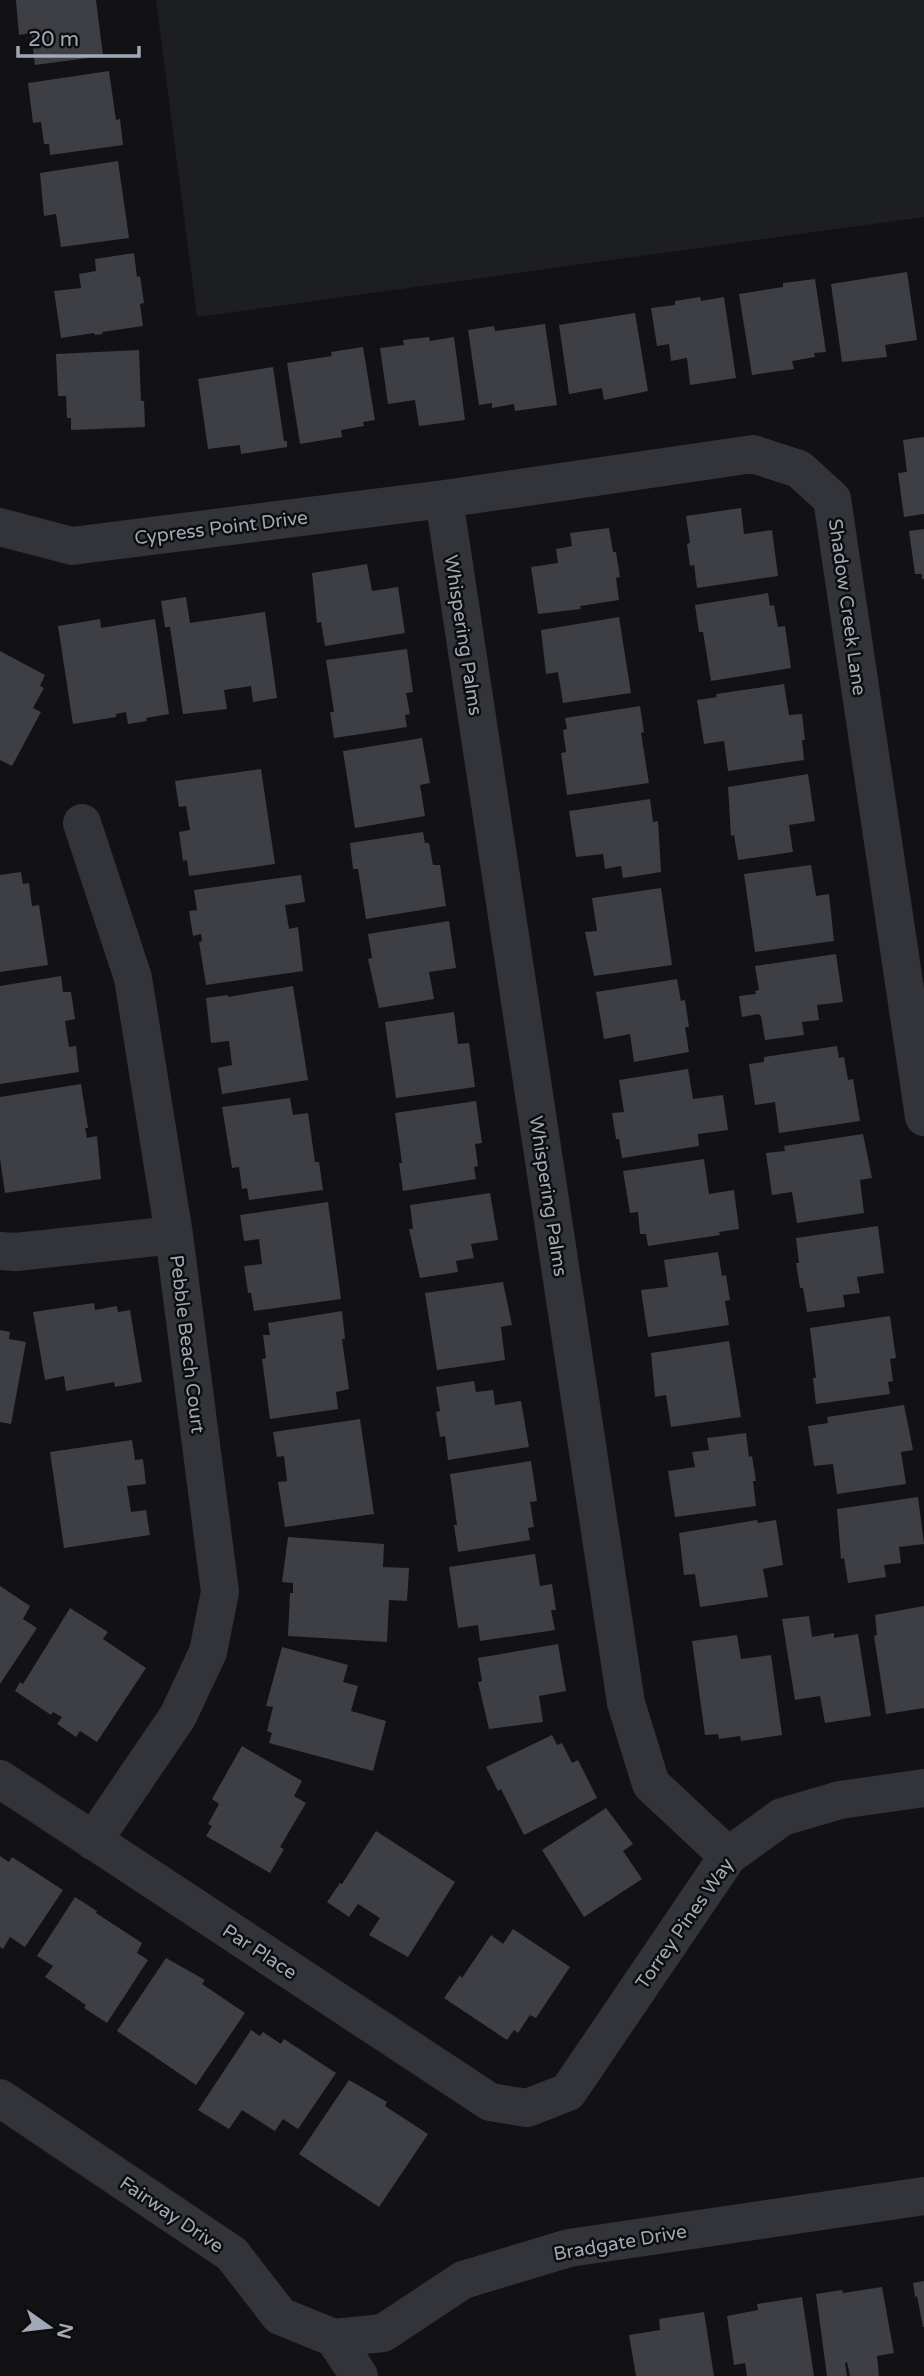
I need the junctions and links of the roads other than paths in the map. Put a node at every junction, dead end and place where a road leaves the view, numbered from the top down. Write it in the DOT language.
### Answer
graph roads {
  1 [pos="443,499"];
  2 [pos="0,527"];
  3 [pos="82,823"];
  4 [pos="924,1117"];
  5 [pos="174,1235"];
  6 [pos="0,1251"];
  7 [pos="0,1779"];
  8 [pos="924,1788"];
  9 [pos="93,1840"];
  10 [pos="728,1856"];
  11 [pos="0,2098"];
  12 [pos="527,2108"];
  13 [pos="924,2196"];
  14 [pos="334,2338"];
  15 [pos="359,2376"];
  1 -- 2 [label="street, Cypress Point Drive"];
  1 -- 4 [label="street, Shadow Creek Lane"];
  1 -- 10 [label="street, Whispering Palms"];
  3 -- 5 [label="street, Pebble Beach Court"];
  5 -- 6 [label="street"];
  5 -- 9 [label="street, Pebble Beach Court"];
  7 -- 9 [label="street, Par Place"];
  8 -- 10 [label="street, Torrey Pines Way"];
  9 -- 12 [label="street, Par Place"];
  10 -- 12 [label="street, Torrey Pines Way"];
  11 -- 14 [label="street, Fairway Drive"];
  13 -- 14 [label="street, Bradgate Drive"];
  14 -- 15 [label="street"];
}
